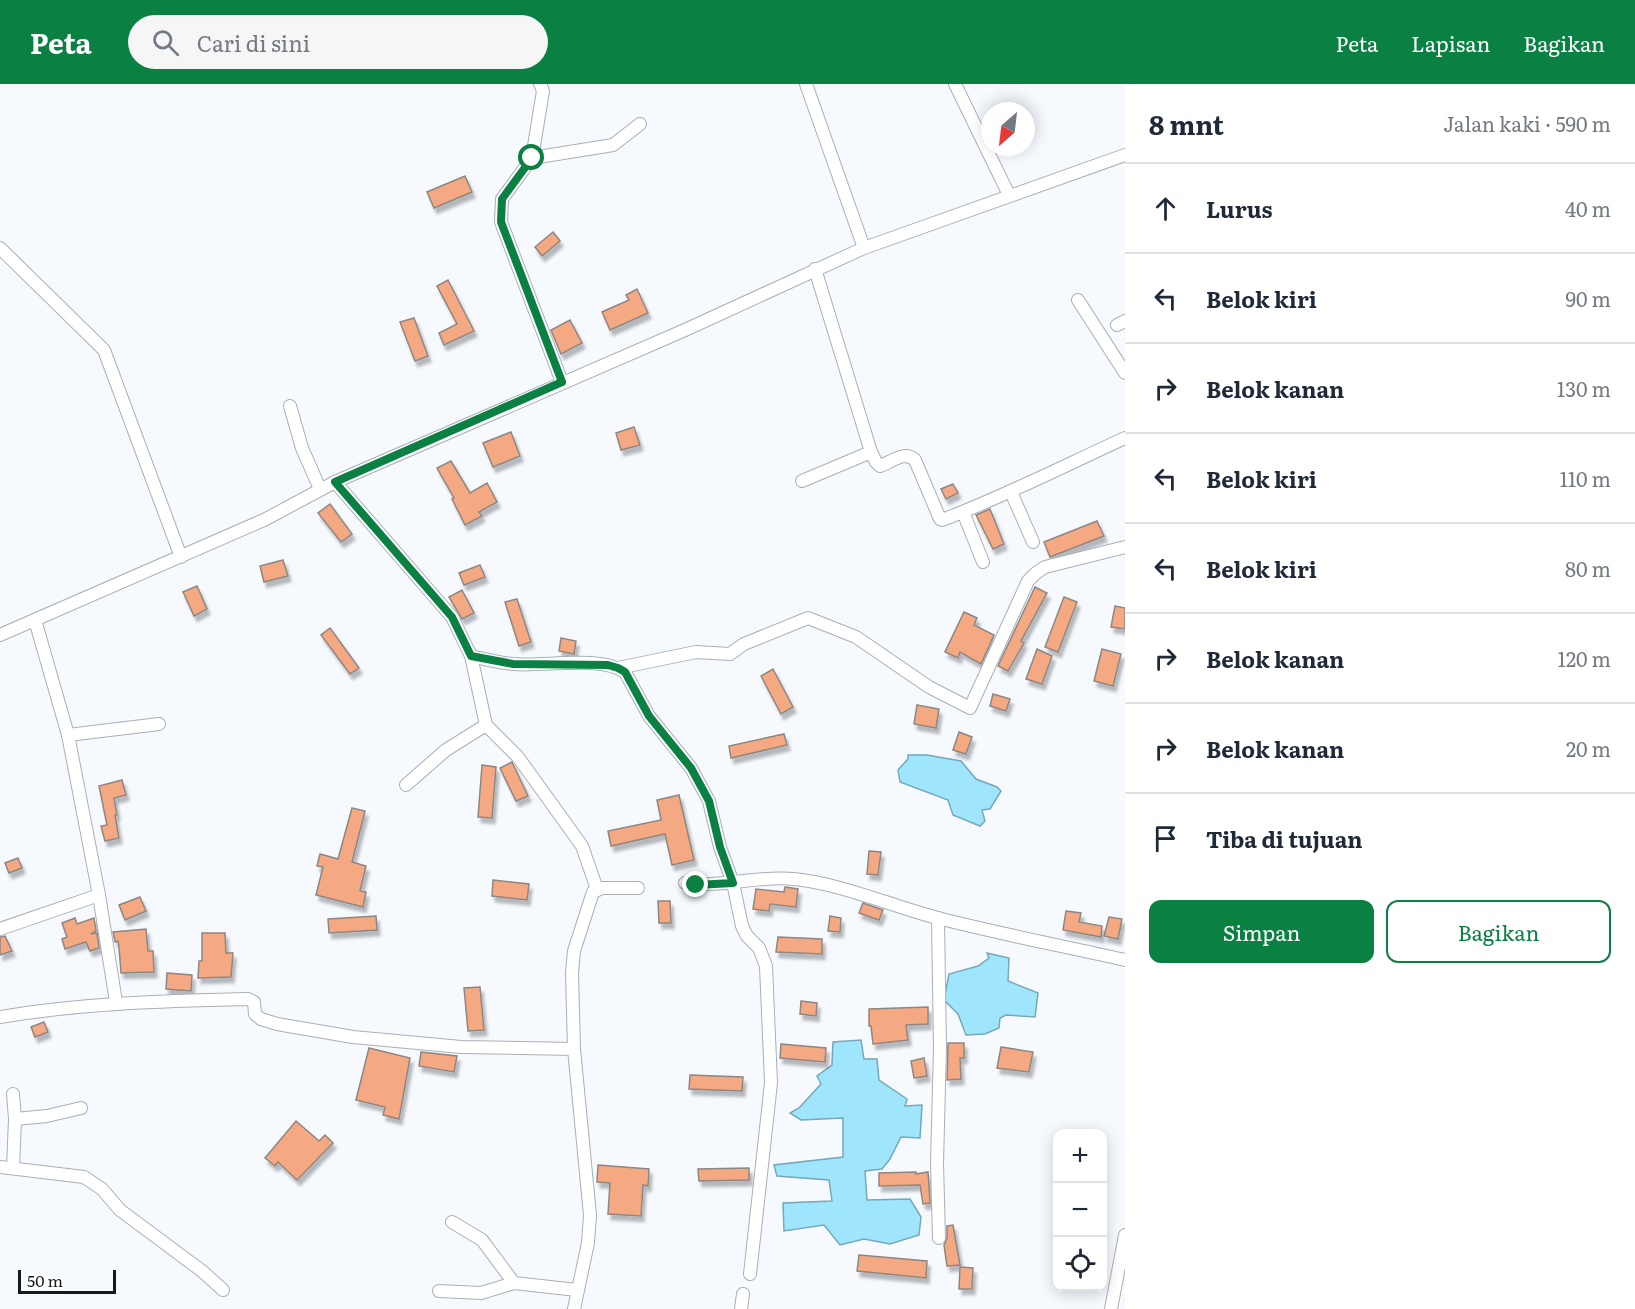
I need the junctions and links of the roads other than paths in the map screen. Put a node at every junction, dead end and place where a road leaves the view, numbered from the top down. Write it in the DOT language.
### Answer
graph roads {
  1 [pos="540,84"];
  2 [pos="806,84"];
  3 [pos="955,84"];
  4 [pos="640,124"];
  5 [pos="1125,155"];
  6 [pos="532,158"];
  7 [pos="1009,195"];
  8 [pos="0,248"];
  9 [pos="864,248"];
  10 [pos="815,269"];
  11 [pos="1078,300"];
  12 [pos="1125,373"];
  13 [pos="562,382"];
  14 [pos="290,406"];
  15 [pos="1125,438"];
  16 [pos="871,452"];
  17 [pos="802,481"];
  18 [pos="335,482"];
  19 [pos="320,489"];
  20 [pos="1011,492"];
  21 [pos="963,512"];
  22 [pos="1033,542"];
  23 [pos="1125,547"];
  24 [pos="181,556"];
  25 [pos="983,562"];
  26 [pos="35,620"];
  27 [pos="0,635"];
  28 [pos="471,656"];
  29 [pos="618,668"];
  30 [pos="159,724"];
  31 [pos="486,725"];
  32 [pos="68,735"];
  33 [pos="406,785"];
  34 [pos="685,883"];
  35 [pos="733,883"];
  36 [pos="638,888"];
  37 [pos="597,889"];
  38 [pos="99,895"];
  39 [pos="939,918"];
  40 [pos="0,929"];
  41 [pos="1125,960"];
  42 [pos="116,1002"];
  43 [pos="0,1017"];
  44 [pos="574,1049"];
  45 [pos="13,1094"];
  46 [pos="81,1108"];
  47 [pos="15,1119"];
  48 [pos="6,1167"];
  49 [pos="452,1222"];
  50 [pos="1125,1235"];
  51 [pos="939,1238"];
  52 [pos="750,1274"];
  53 [pos="514,1283"];
  54 [pos="1120,1286"];
  55 [pos="223,1290"];
  56 [pos="576,1290"];
  57 [pos="439,1291"];
  58 [pos="743,1294"];
  59 [pos="574,1309"];
  60 [pos="741,1309"];
  61 [pos="1111,1309"];
  1 -- 6 [label="street"];
  2 -- 9 [label="street"];
  3 -- 7 [label="street"];
  4 -- 6 [label="street"];
  5 -- 7 [label="street"];
  6 -- 13 [label="street"];
  7 -- 9 [label="street"];
  8 -- 24 [label="street"];
  9 -- 10 [label="street"];
  10 -- 13 [label="street"];
  10 -- 16 [label="street"];
  11 -- 12 [label="street"];
  13 -- 18 [label="street"];
  14 -- 19 [label="street"];
  15 -- 20 [label="street"];
  16 -- 17 [label="street"];
  16 -- 21 [label="street"];
  18 -- 19 [label="street"];
  18 -- 28 [label="street"];
  19 -- 24 [label="street"];
  20 -- 21 [label="street"];
  20 -- 22 [label="street"];
  21 -- 25 [label="street"];
  23 -- 29 [label="street"];
  24 -- 26 [label="street"];
  26 -- 27 [label="street"];
  26 -- 32 [label="street"];
  28 -- 29 [label="street"];
  28 -- 31 [label="street"];
  29 -- 35 [label="street"];
  30 -- 32 [label="street"];
  31 -- 33 [label="street"];
  31 -- 37 [label="street"];
  32 -- 38 [label="street"];
  34 -- 35 [label="street"];
  35 -- 39 [label="street"];
  35 -- 52 [label="street"];
  36 -- 37 [label="street"];
  37 -- 44 [label="street"];
  38 -- 40 [label="street"];
  38 -- 42 [label="street"];
  39 -- 41 [label="street"];
  39 -- 51 [label="street"];
  42 -- 43 [label="street"];
  42 -- 44 [label="street"];
  44 -- 56 [label="street"];
  45 -- 47 [label="street"];
  46 -- 47 [label="street"];
  47 -- 48 [label="street"];
  48 -- 55 [label="street"];
  49 -- 53 [label="street"];
  50 -- 54 [label="street"];
  53 -- 56 [label="street"];
  53 -- 57 [label="street"];
  54 -- 61 [label="street"];
  56 -- 59 [label="street"];
  58 -- 60 [label="street"];
}
